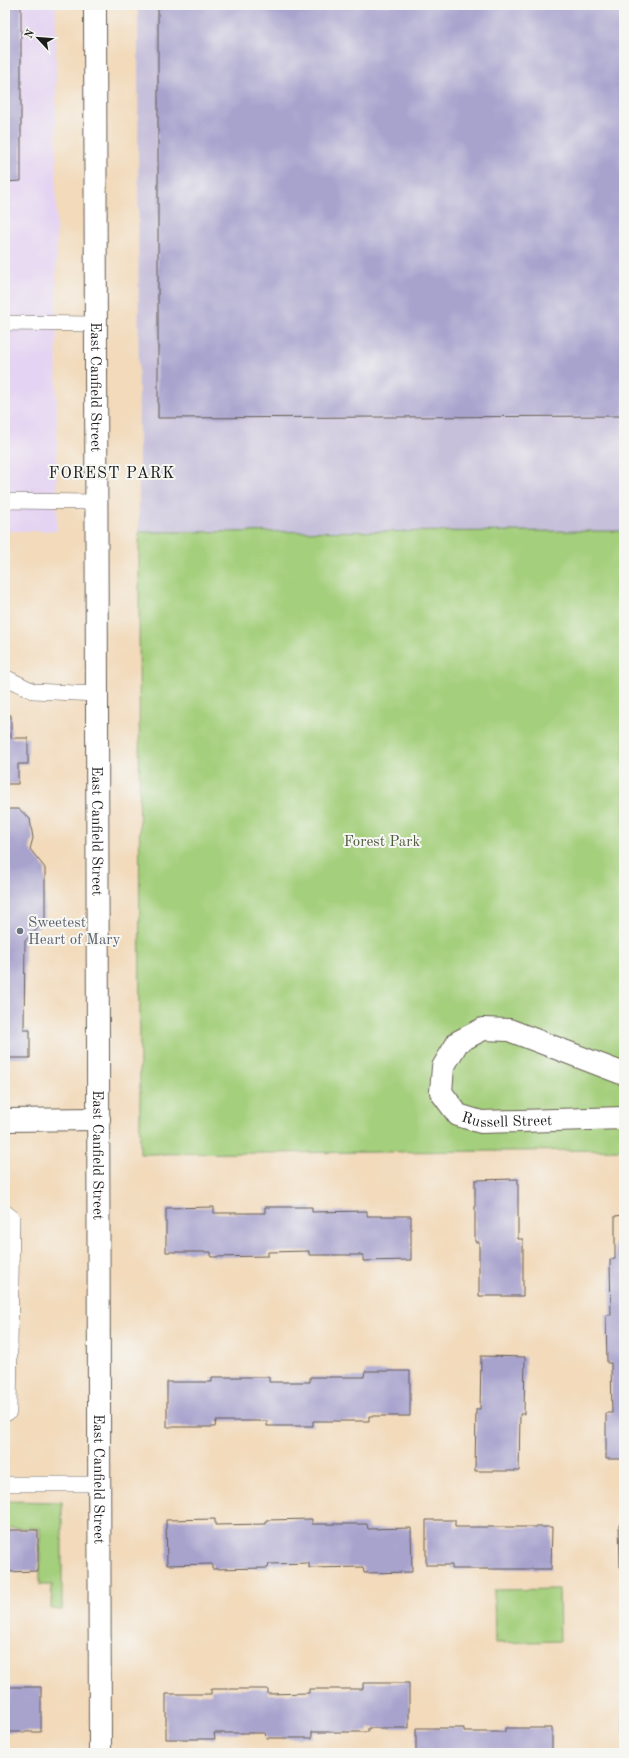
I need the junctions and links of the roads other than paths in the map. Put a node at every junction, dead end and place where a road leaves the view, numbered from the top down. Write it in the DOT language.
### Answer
graph roads {
  1 [pos="95,5"];
  2 [pos="5,323"];
  3 [pos="95,324"];
  4 [pos="5,501"];
  5 [pos="96,502"];
  6 [pos="5,677"];
  7 [pos="97,694"];
  8 [pos="624,1074"];
  9 [pos="624,1118"];
  10 [pos="98,1119"];
  11 [pos="5,1120"];
  12 [pos="5,1212"];
  13 [pos="5,1414"];
  14 [pos="5,1484"];
  15 [pos="100,1484"];
  16 [pos="100,1753"];
  1 -- 3 [label="street, East Canfield Street"];
  2 -- 3 [label="lane"];
  3 -- 5 [label="street, East Canfield Street"];
  4 -- 5 [label="lane"];
  5 -- 7 [label="street, East Canfield Street"];
  6 -- 7 [label="lane"];
  7 -- 10 [label="street, East Canfield Street"];
  8 -- 9 [label="street, Russell Street"];
  10 -- 11 [label="street"];
  10 -- 15 [label="street, East Canfield Street"];
  12 -- 13 [label="lane"];
  14 -- 15 [label="lane"];
  15 -- 16 [label="street, East Canfield Street"];
}
